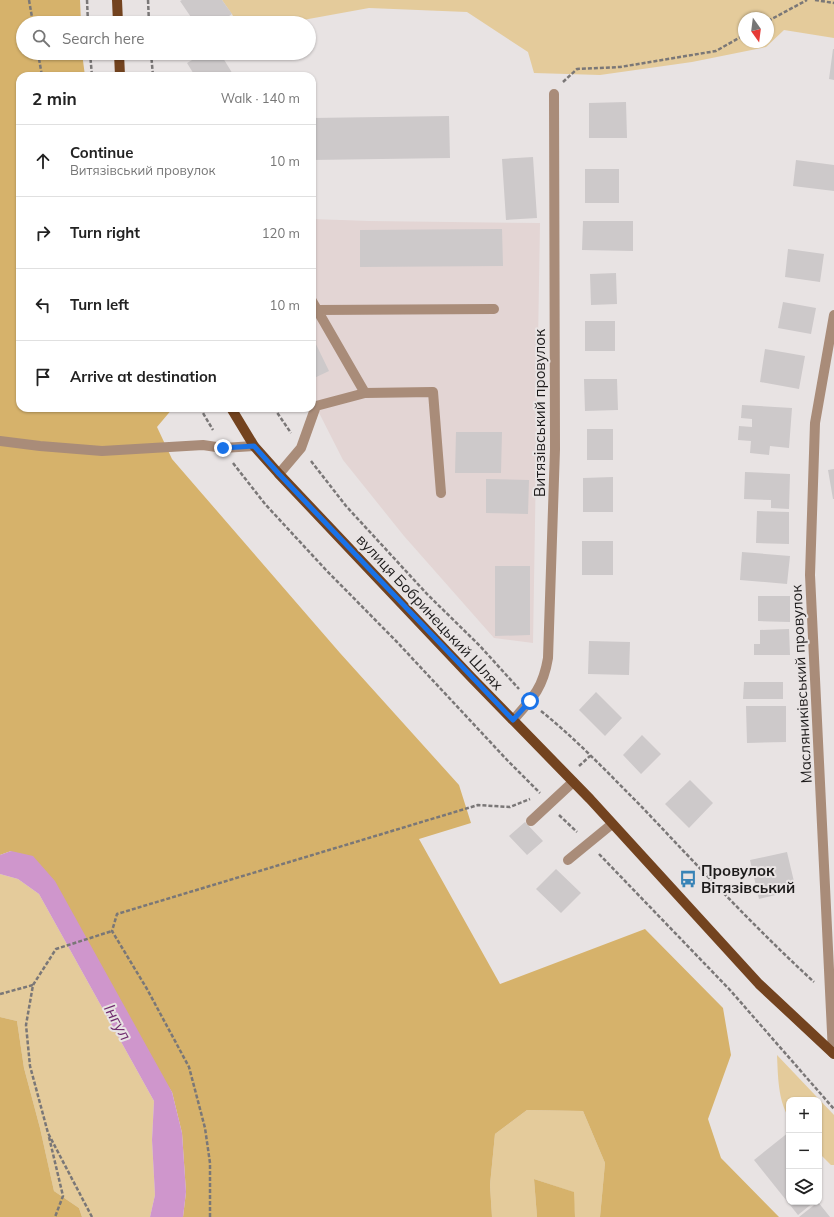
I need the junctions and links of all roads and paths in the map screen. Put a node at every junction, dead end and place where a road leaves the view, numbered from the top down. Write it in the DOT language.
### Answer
graph roads {
  1 [pos="29,0"];
  2 [pos="87,0"];
  3 [pos="117,0"];
  4 [pos="148,0"];
  5 [pos="806,0"];
  6 [pos="815,0"];
  7 [pos="834,3"];
  8 [pos="32,16"];
  9 [pos="88,16"];
  10 [pos="118,16"];
  11 [pos="149,16"];
  12 [pos="774,18"];
  13 [pos="738,38"];
  14 [pos="39,60"];
  15 [pos="91,60"];
  16 [pos="119,60"];
  17 [pos="152,60"];
  18 [pos="41,72"];
  19 [pos="92,72"];
  20 [pos="120,72"];
  21 [pos="153,72"];
  22 [pos="554,94"];
  23 [pos="316,305"];
  24 [pos="316,307"];
  25 [pos="494,309"];
  26 [pos="834,315"];
  27 [pos="365,393"];
  28 [pos="316,406"];
  29 [pos="202,412"];
  30 [pos="233,412"];
  31 [pos="277,412"];
  32 [pos="314,412"];
  33 [pos="0,441"];
  34 [pos="254,446"];
  35 [pos="223,448"];
  36 [pos="301,448"];
  37 [pos="279,474"];
  38 [pos="441,493"];
  39 [pos="530,701"];
  40 [pos="513,720"];
  41 [pos="573,782"];
  42 [pos="550,804"];
  43 [pos="531,821"];
  44 [pos="612,824"];
  45 [pos="588,843"];
  46 [pos="568,860"];
  47 [pos="112,931"];
  48 [pos="33,985"];
  49 [pos="0,994"];
  50 [pos="830,997"];
  51 [pos="833,1053"];
  52 [pos="834,1108"];
  53 [pos="48,1133"];
  54 [pos="55,1217"];
  55 [pos="92,1217"];
  56 [pos="210,1217"];
  1 -- 8 [label="path"];
  2 -- 9 [label="path"];
  3 -- 10 [label="main road"];
  4 -- 11 [label="path"];
  5 -- 12 [label="path"];
  6 -- 7 [label="path"];
  13 -- 22 [label="path"];
  14 -- 18 [label="path"];
  15 -- 19 [label="path"];
  16 -- 20 [label="main road"];
  17 -- 21 [label="path"];
  22 -- 39 [label="street, Витязівський провулок"];
  23 -- 25 [label="street"];
  24 -- 27 [label="street"];
  26 -- 50 [label="street, Масляниківський провулок"];
  27 -- 28 [label="street"];
  27 -- 38 [label="street"];
  29 -- 35 [label="path"];
  30 -- 34 [label="main road, вулиця Бобринецький Шлях"];
  31 -- 36 [label="path"];
  32 -- 36 [label="street"];
  33 -- 35 [label="street"];
  34 -- 35 [label="street"];
  34 -- 37 [label="main road, вулиця Бобринецький Шлях"];
  35 -- 47 [label="path"];
  36 -- 37 [label="street"];
  36 -- 39 [label="path"];
  37 -- 40 [label="main road, вулиця Бобринецький Шлях"];
  39 -- 40 [label="street, Витязівський провулок"];
  39 -- 50 [label="path"];
  40 -- 41 [label="main road, вулиця Бобринецький Шлях"];
  41 -- 42 [label="street"];
  41 -- 44 [label="main road, вулиця Бобринецький Шлях"];
  42 -- 43 [label="street"];
  42 -- 45 [label="path"];
  44 -- 45 [label="street"];
  44 -- 51 [label="main road, вулиця Бобринецький Шлях"];
  45 -- 46 [label="street"];
  45 -- 52 [label="path"];
  47 -- 48 [label="path"];
  47 -- 56 [label="path"];
  48 -- 49 [label="path"];
  48 -- 53 [label="path"];
  50 -- 51 [label="street, Масляниківський провулок"];
  53 -- 54 [label="path"];
  53 -- 55 [label="path"];
}
